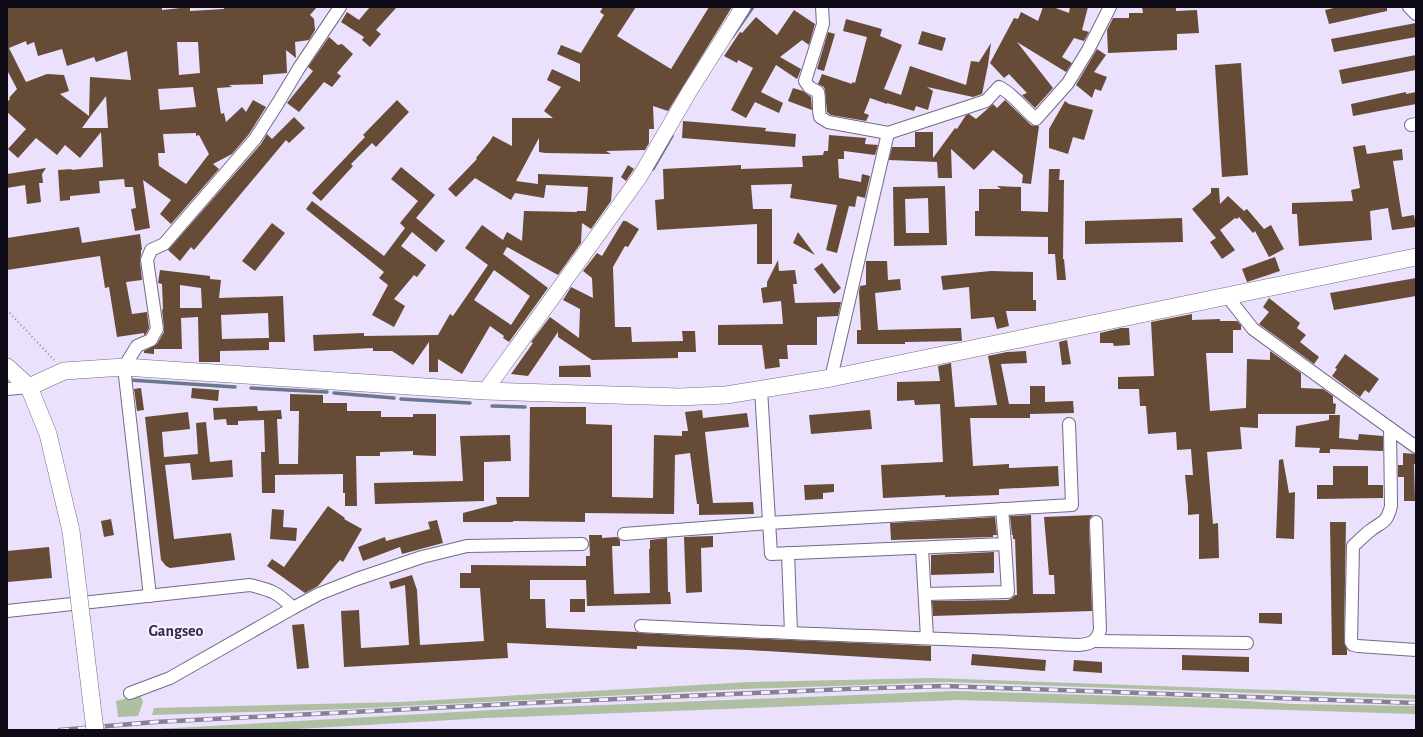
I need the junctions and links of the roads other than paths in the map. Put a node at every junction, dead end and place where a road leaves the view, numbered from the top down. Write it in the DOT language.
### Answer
graph roads {
  1 [pos="340,7"];
  2 [pos="743,7"];
  3 [pos="822,7"];
  4 [pos="1110,7"];
  5 [pos="1409,7"];
  6 [pos="1416,14"];
  7 [pos="888,133"];
  8 [pos="1416,257"];
  9 [pos="1227,296"];
  10 [pos="7,367"];
  11 [pos="124,367"];
  12 [pos="831,378"];
  13 [pos="29,387"];
  14 [pos="7,389"];
  15 [pos="761,389"];
  16 [pos="485,391"];
  17 [pos="1069,424"];
  18 [pos="1390,428"];
  19 [pos="1416,447"];
  20 [pos="1002,509"];
  21 [pos="1096,522"];
  22 [pos="769,523"];
  23 [pos="624,534"];
  24 [pos="582,544"];
  25 [pos="1005,544"];
  26 [pos="922,548"];
  27 [pos="788,553"];
  28 [pos="925,594"];
  29 [pos="150,596"];
  30 [pos="292,608"];
  31 [pos="7,610"];
  32 [pos="641,626"];
  33 [pos="791,632"];
  34 [pos="927,638"];
  35 [pos="1095,641"];
  36 [pos="1247,642"];
  37 [pos="1416,650"];
  38 [pos="130,693"];
  39 [pos="95,730"];
  1 -- 11 [label="street"];
  2 -- 16 [label="street"];
  3 -- 7 [label="street"];
  4 -- 7 [label="street"];
  5 -- 6 [label="street"];
  7 -- 12 [label="street"];
  8 -- 9 [label="main road"];
  9 -- 12 [label="main road"];
  9 -- 18 [label="street"];
  10 -- 13 [label="main road"];
  11 -- 13 [label="main road"];
  11 -- 16 [label="main road"];
  11 -- 29 [label="street"];
  12 -- 15 [label="main road"];
  13 -- 14 [label="street"];
  13 -- 39 [label="main road, bridge"];
  15 -- 16 [label="main road"];
  15 -- 22 [label="street"];
  17 -- 20 [label="street"];
  18 -- 19 [label="street"];
  18 -- 37 [label="street"];
  20 -- 22 [label="street"];
  20 -- 25 [label="street"];
  21 -- 35 [label="street"];
  22 -- 23 [label="street"];
  22 -- 27 [label="street"];
  24 -- 30 [label="street"];
  25 -- 26 [label="street"];
  25 -- 28 [label="street"];
  26 -- 27 [label="street"];
  26 -- 28 [label="street"];
  27 -- 33 [label="street"];
  28 -- 34 [label="street"];
  29 -- 30 [label="street"];
  29 -- 31 [label="street"];
  30 -- 38 [label="street"];
  32 -- 33 [label="street"];
  33 -- 34 [label="street"];
  34 -- 35 [label="street"];
  35 -- 36 [label="street"];
}
